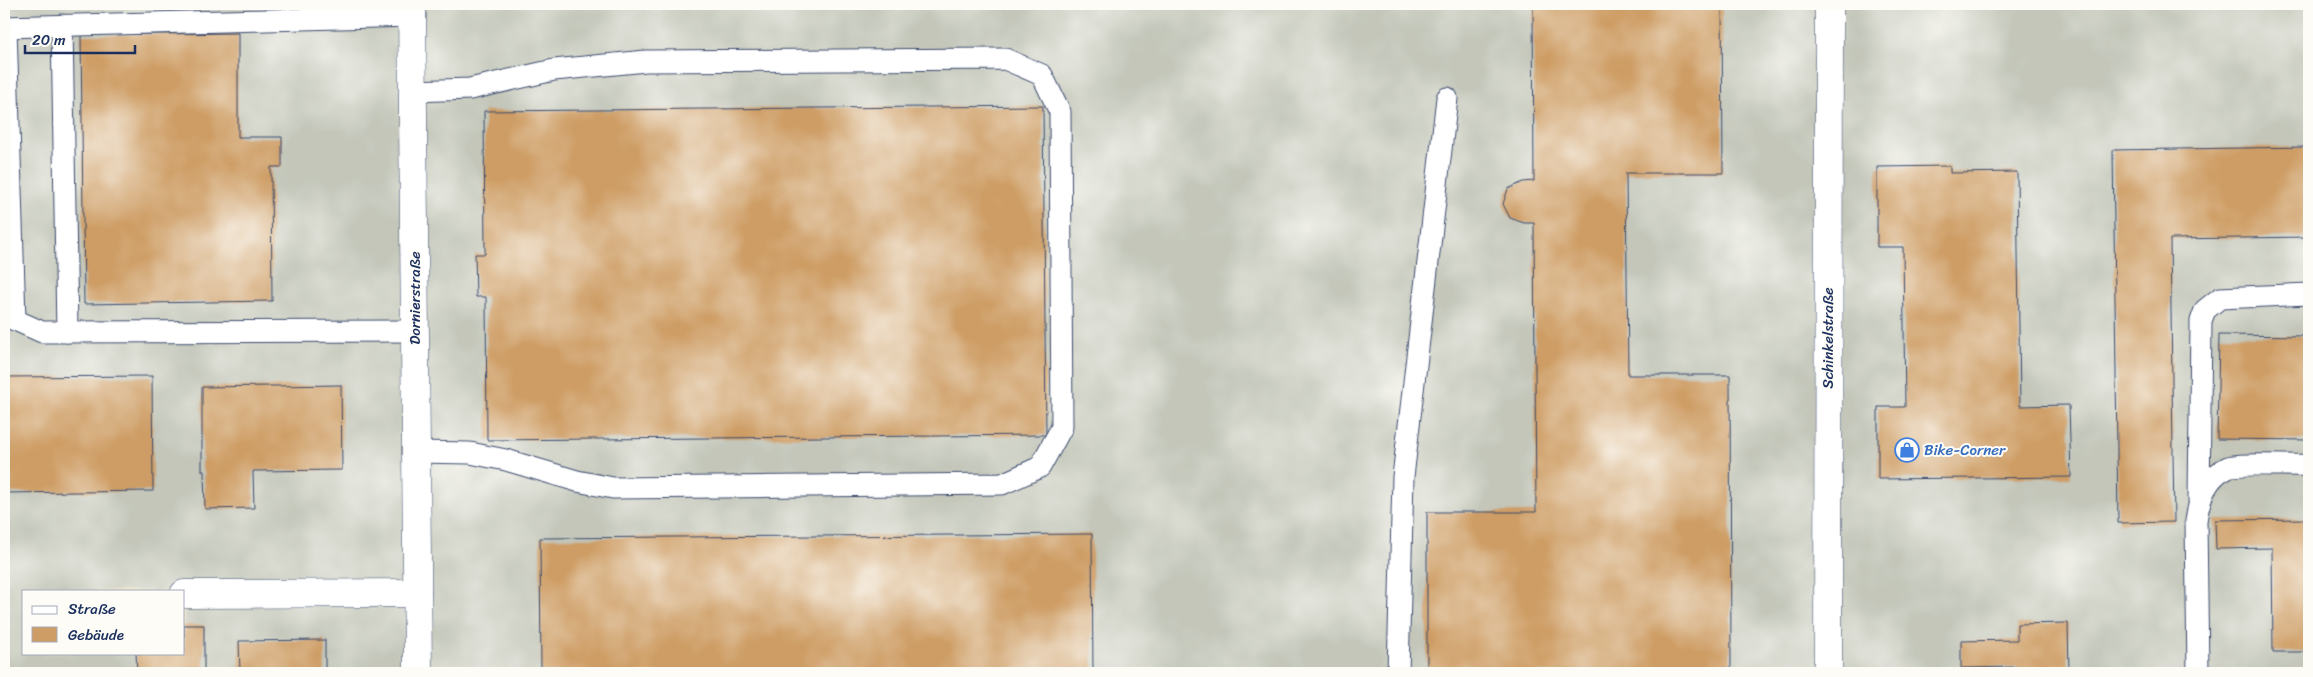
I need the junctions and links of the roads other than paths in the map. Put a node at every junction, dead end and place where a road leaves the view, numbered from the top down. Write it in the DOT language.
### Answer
graph roads {
  1 [pos="1829,4"];
  2 [pos="412,10"];
  3 [pos="62,25"];
  4 [pos="5,27"];
  5 [pos="413,91"];
  6 [pos="1447,98"];
  7 [pos="2309,294"];
  8 [pos="9,317"];
  9 [pos="415,331"];
  10 [pos="66,332"];
  11 [pos="416,452"];
  12 [pos="2309,465"];
  13 [pos="2199,501"];
  14 [pos="418,593"];
  15 [pos="185,594"];
  16 [pos="418,673"];
  17 [pos="1398,673"];
  18 [pos="1828,673"];
  19 [pos="2198,673"];
  1 -- 18 [label="street, Schinkelstraße"];
  2 -- 3 [label="lane"];
  2 -- 5 [label="street, Dornierstraße"];
  3 -- 4 [label="lane"];
  3 -- 10 [label="lane"];
  4 -- 8 [label="lane"];
  5 -- 9 [label="street, Dornierstraße"];
  5 -- 11 [label="lane"];
  6 -- 17 [label="lane"];
  7 -- 13 [label="lane"];
  8 -- 10 [label="lane"];
  9 -- 10 [label="lane"];
  9 -- 11 [label="street, Dornierstraße"];
  11 -- 14 [label="street, Dornierstraße"];
  12 -- 13 [label="lane"];
  13 -- 19 [label="lane"];
  14 -- 15 [label="street"];
  14 -- 16 [label="street, Dornierstraße"];
}
